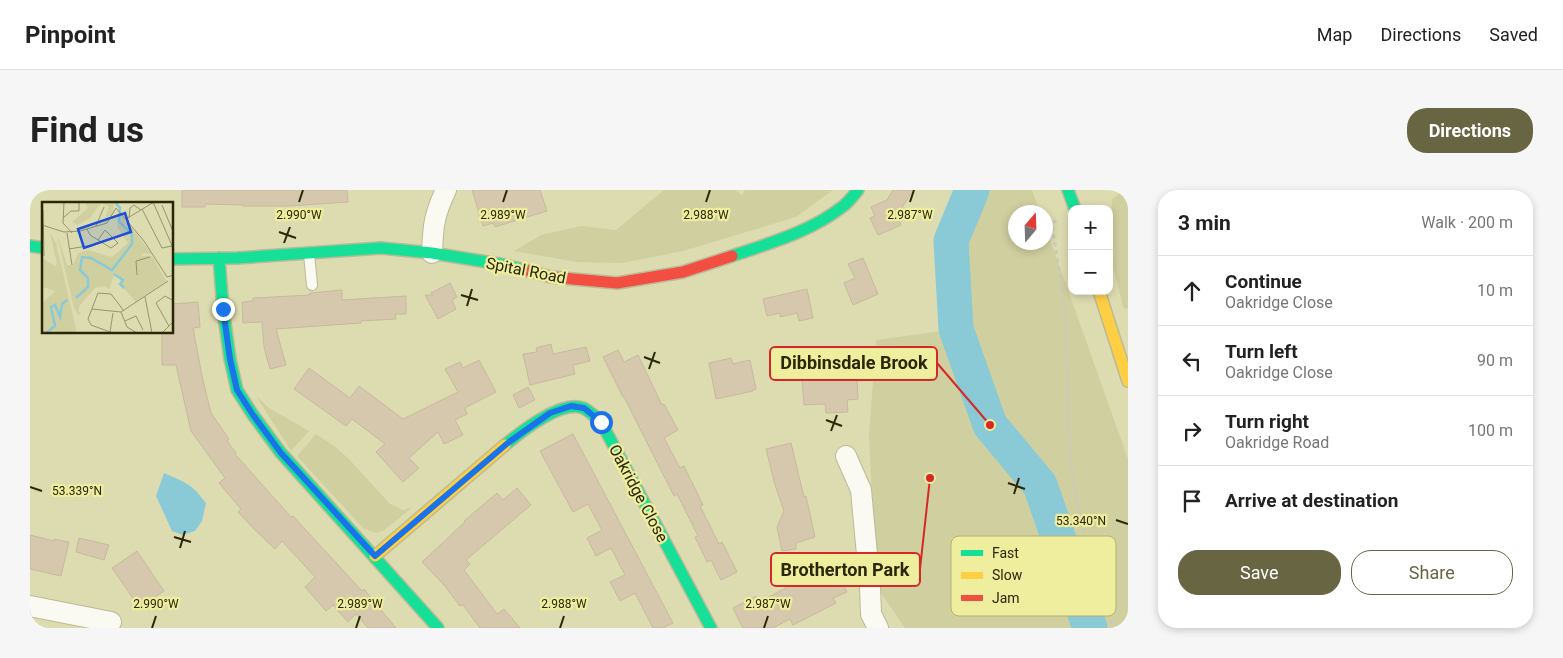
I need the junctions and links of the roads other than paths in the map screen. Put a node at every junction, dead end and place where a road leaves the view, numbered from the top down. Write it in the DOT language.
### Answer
graph roads {
  1 [pos="446,190"];
  2 [pos="858,190"];
  3 [pos="309,253"];
  4 [pos="432,253"];
  5 [pos="219,258"];
  6 [pos="174,259"];
  7 [pos="312,285"];
  8 [pos="1102,295"];
  9 [pos="1121,337"];
  10 [pos="1128,381"];
  11 [pos="846,456"];
  12 [pos="375,556"];
  13 [pos="30,606"];
  14 [pos="111,622"];
  15 [pos="438,628"];
  16 [pos="711,628"];
  17 [pos="878,628"];
  1 -- 4 [label="street"];
  2 -- 4 [label="street, Spital Road"];
  3 -- 4 [label="street, Spital Road"];
  3 -- 5 [label="street, Spital Road"];
  3 -- 7 [label="lane"];
  5 -- 6 [label="street, Spital Road"];
  5 -- 12 [label="street"];
  8 -- 9 [label="street"];
  9 -- 10 [label="street"];
  11 -- 17 [label="street"];
  12 -- 15 [label="street"];
  12 -- 16 [label="street, Oakridge Close"];
  13 -- 14 [label="street"];
}
